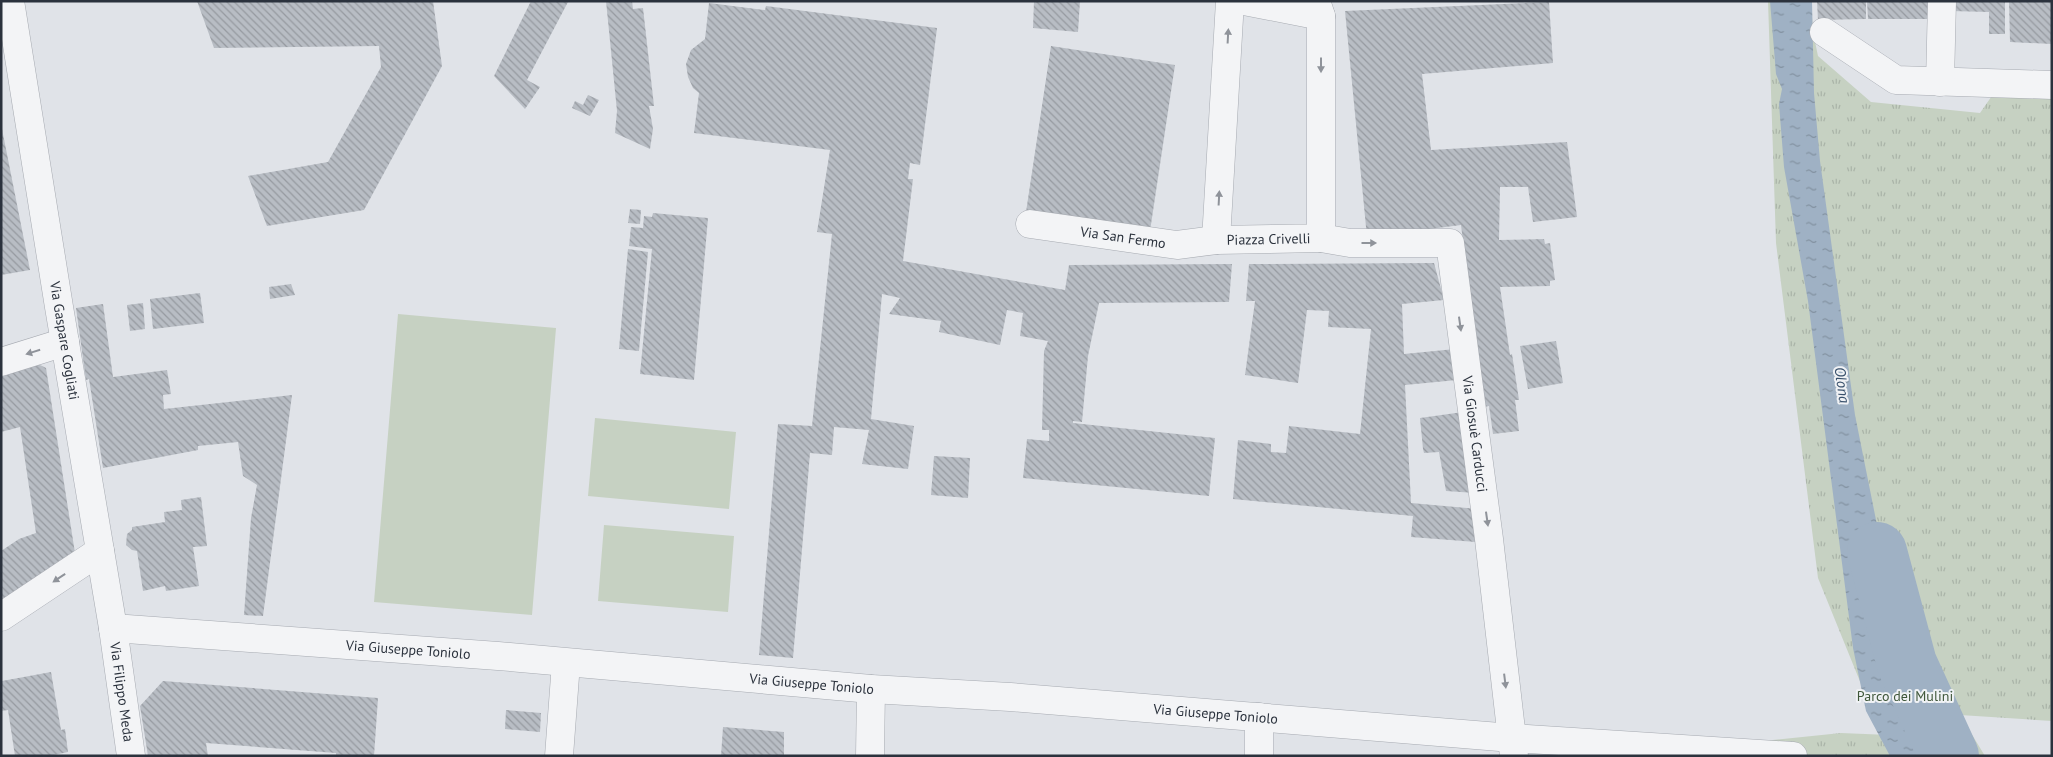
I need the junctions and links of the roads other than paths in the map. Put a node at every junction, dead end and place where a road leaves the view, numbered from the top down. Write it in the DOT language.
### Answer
graph roads {
  1 [pos="10,1"];
  2 [pos="1230,1"];
  3 [pos="1244,1"];
  4 [pos="1942,1"];
  5 [pos="1318,9"];
  6 [pos="1824,32"];
  7 [pos="10,53"];
  8 [pos="1940,82"];
  9 [pos="2052,85"];
  10 [pos="1030,224"];
  11 [pos="1321,238"];
  12 [pos="1216,240"];
  13 [pos="66,342"];
  14 [pos="1,362"];
  15 [pos="100,551"];
  16 [pos="1,617"];
  17 [pos="113,628"];
  18 [pos="566,663"];
  19 [pos="871,689"];
  20 [pos="1259,717"];
  21 [pos="1513,747"];
  22 [pos="131,756"];
  23 [pos="559,756"];
  24 [pos="870,756"];
  25 [pos="1258,756"];
  26 [pos="1793,756"];
  1 -- 7 [label="street, Via Gaspare Cogliati"];
  12 -- 2 [label="street, Piazza Crivelli, one-way"];
  3 -- 5 [label="street, Piazza Crivelli"];
  4 -- 8 [label="street"];
  5 -- 11 [label="street, Piazza Crivelli, one-way"];
  6 -- 8 [label="street"];
  7 -- 13 [label="street, Via Gaspare Cogliati"];
  8 -- 9 [label="street"];
  10 -- 12 [label="street, Via San Fermo"];
  11 -- 12 [label="street, Piazza Crivelli"];
  11 -- 21 [label="street, Via Giosuè Carducci, one-way"];
  13 -- 14 [label="street, one-way"];
  13 -- 15 [label="street, Via Gaspare Cogliati"];
  15 -- 16 [label="street, one-way"];
  15 -- 17 [label="street, Via Gaspare Cogliati"];
  17 -- 18 [label="street, Via Giuseppe Toniolo"];
  17 -- 22 [label="street, Via Filippo Meda"];
  18 -- 19 [label="street, Via Giuseppe Toniolo"];
  18 -- 23 [label="street"];
  19 -- 20 [label="street, Via Giuseppe Toniolo"];
  19 -- 24 [label="street"];
  20 -- 21 [label="street, Via Giuseppe Toniolo"];
  20 -- 25 [label="street"];
  21 -- 26 [label="street, Via Giuseppe Toniolo"];
}
